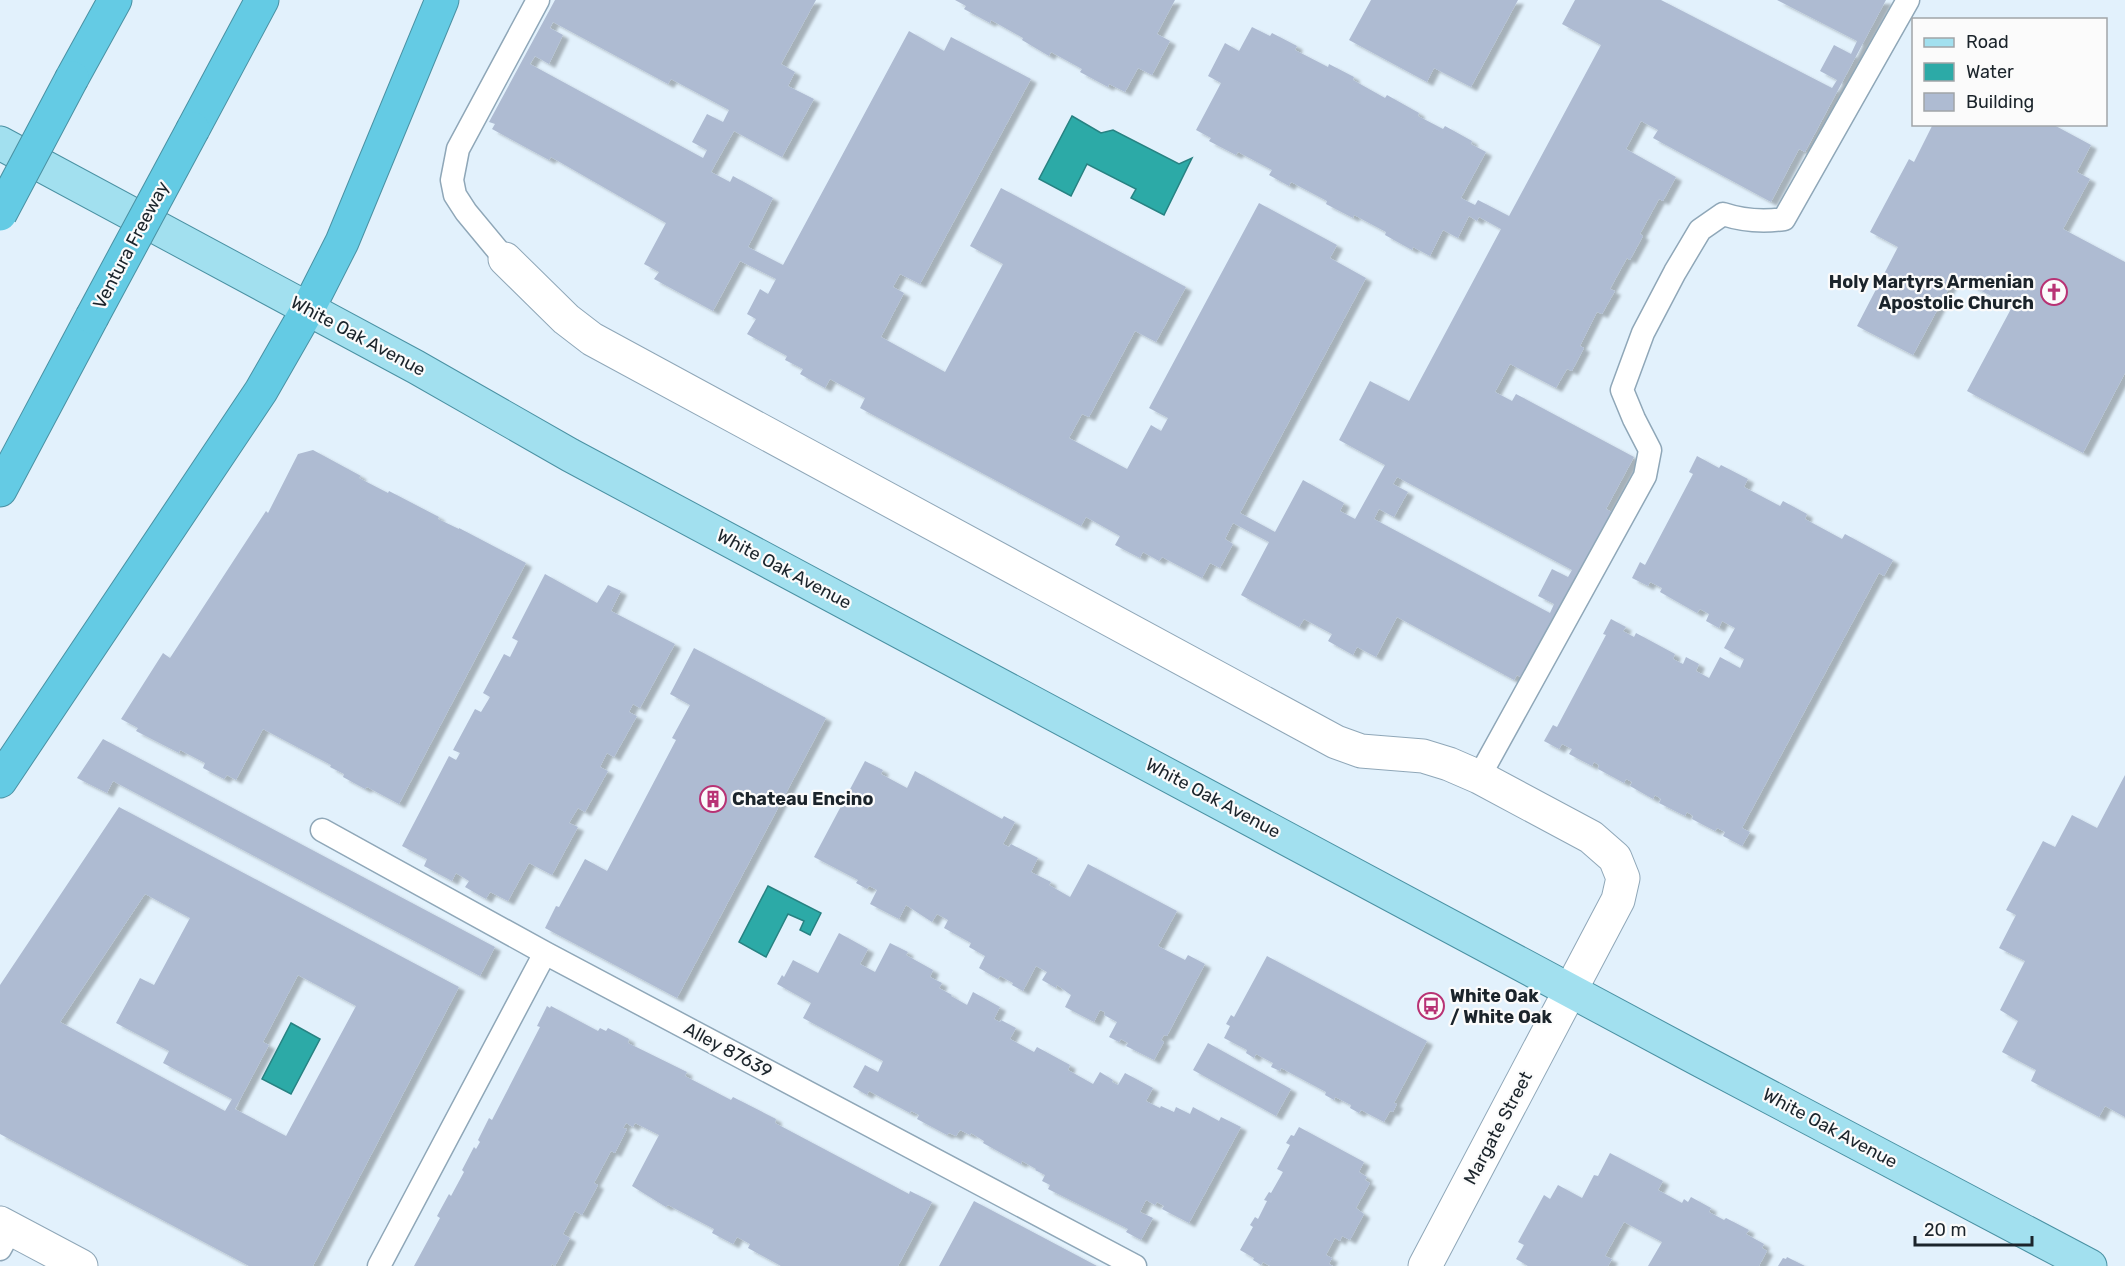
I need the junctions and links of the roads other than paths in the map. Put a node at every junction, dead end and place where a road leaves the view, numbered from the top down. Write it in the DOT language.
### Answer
graph roads {
  1 [pos="115,0"];
  2 [pos="262,0"];
  3 [pos="442,0"];
  4 [pos="538,0"];
  5 [pos="1908,0"];
  6 [pos="0,143"];
  7 [pos="0,214"];
  8 [pos="505,259"];
  9 [pos="308,309"];
  10 [pos="0,490"];
  11 [pos="1479,777"];
  12 [pos="0,781"];
  13 [pos="322,830"];
  14 [pos="545,953"];
  15 [pos="1570,991"];
  16 [pos="4,1234"];
  17 [pos="81,1266"];
  18 [pos="379,1266"];
  19 [pos="1135,1266"];
  20 [pos="1425,1266"];
  21 [pos="2090,1266"];
  1 -- 7 [label="highway, bridge"];
  2 -- 10 [label="highway, Ventura Freeway, bridge"];
  3 -- 9 [label="highway"];
  4 -- 8 [label="lane"];
  5 -- 11 [label="lane"];
  6 -- 9 [label="main road, White Oak Avenue"];
  8 -- 11 [label="street"];
  9 -- 12 [label="highway"];
  9 -- 15 [label="main road, White Oak Avenue"];
  11 -- 15 [label="street"];
  13 -- 14 [label="lane, Alley 87639"];
  14 -- 18 [label="lane"];
  14 -- 19 [label="lane, Alley 87639"];
  15 -- 20 [label="street, Margate Street"];
  15 -- 21 [label="main road, White Oak Avenue"];
  16 -- 17 [label="street"];
}
